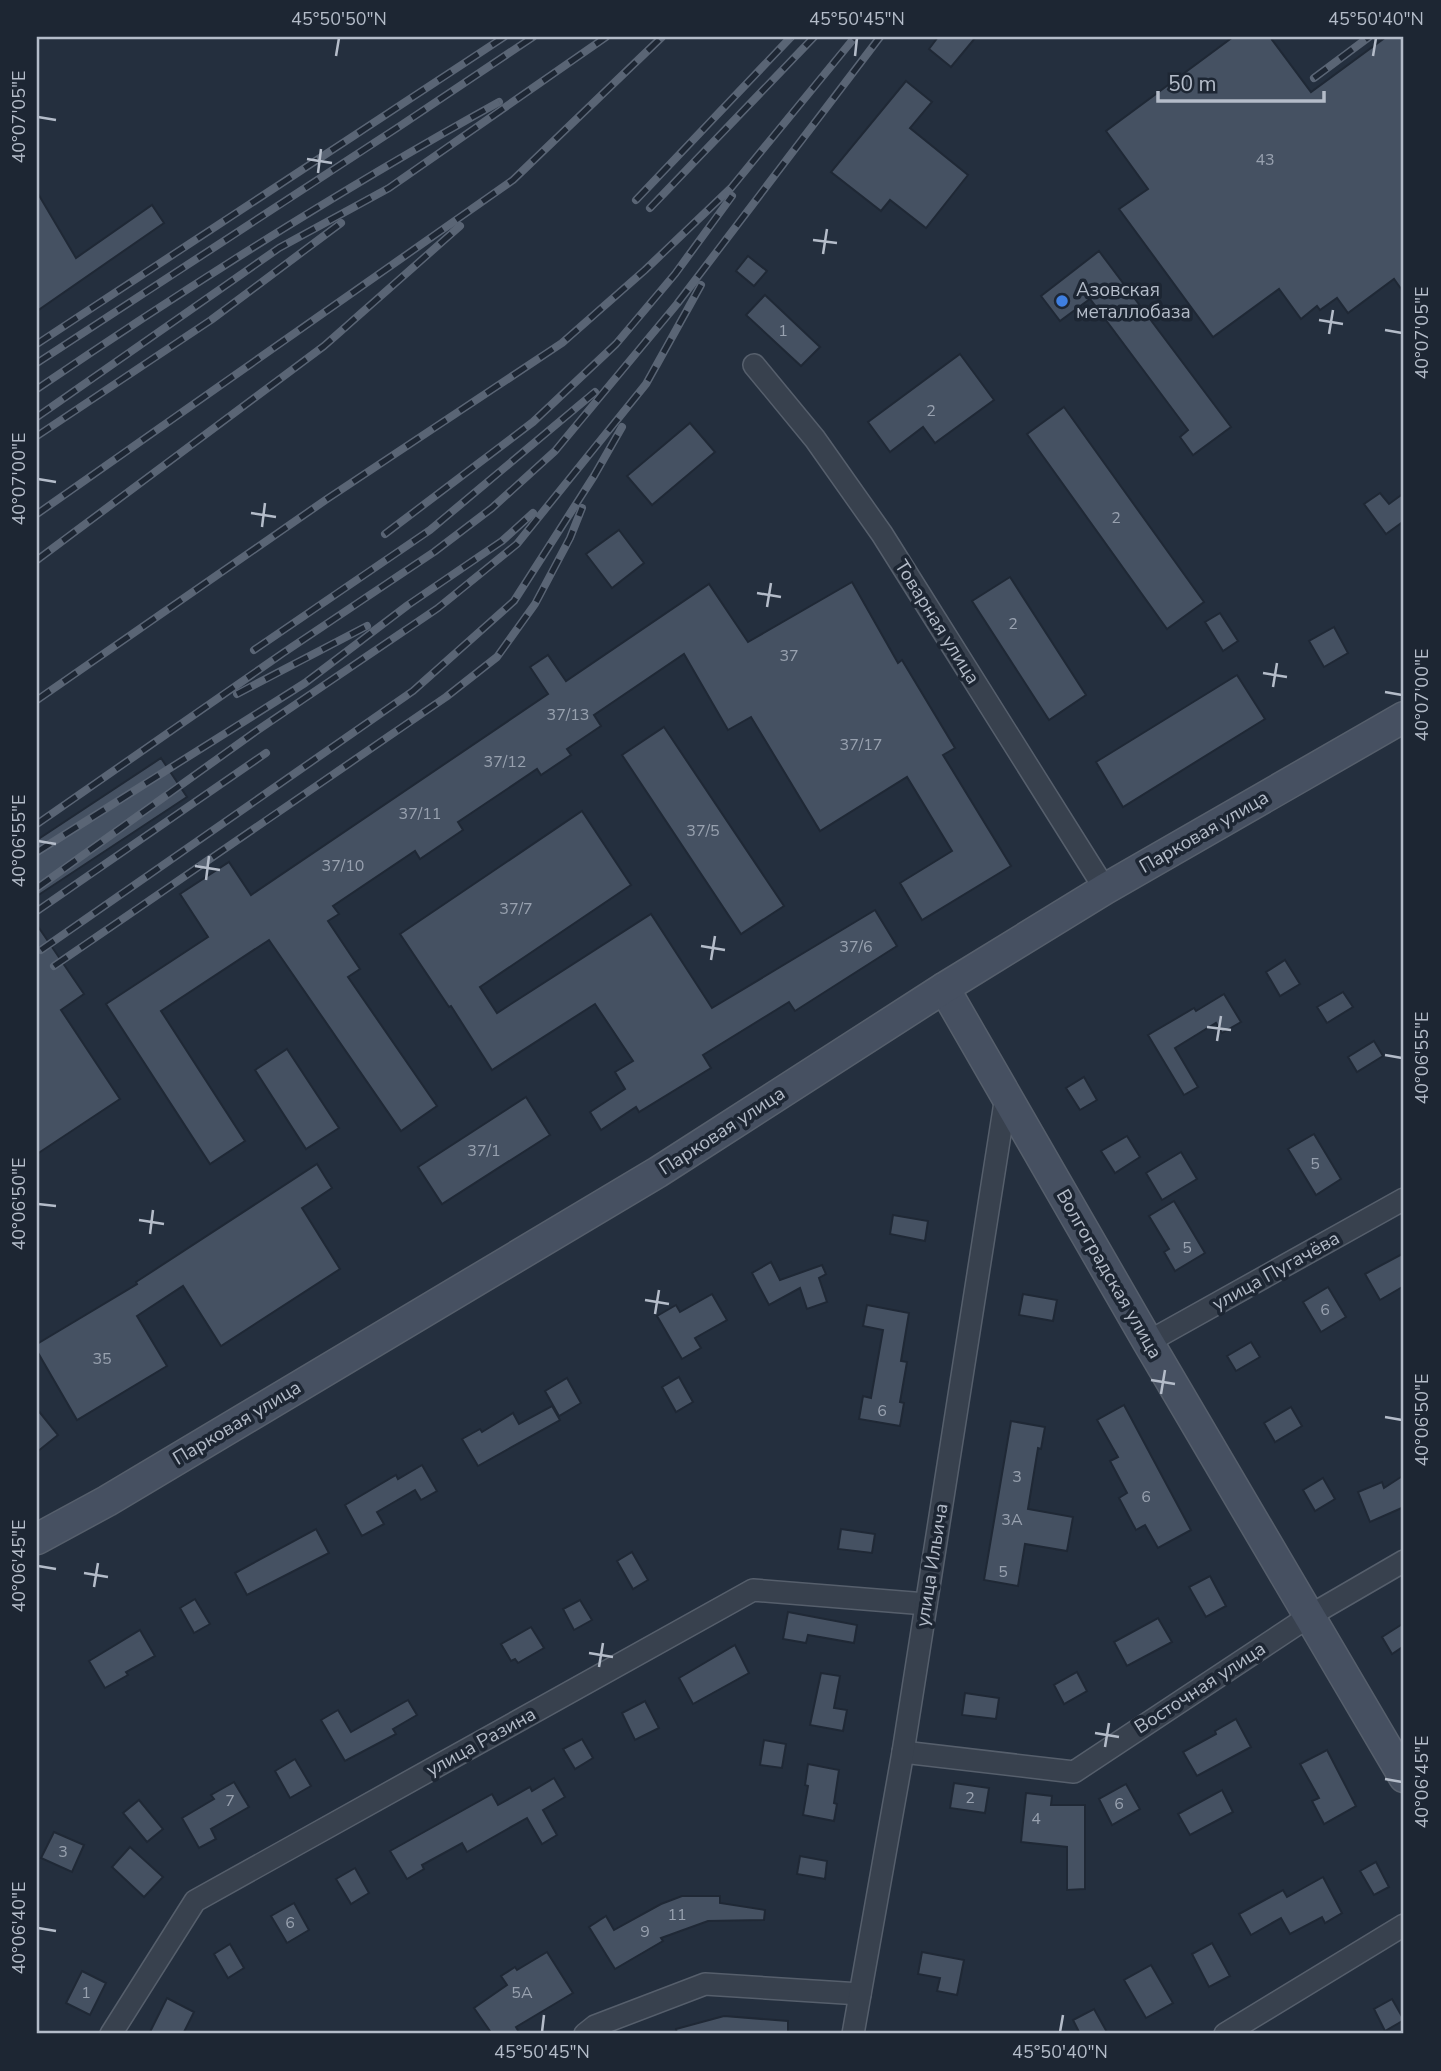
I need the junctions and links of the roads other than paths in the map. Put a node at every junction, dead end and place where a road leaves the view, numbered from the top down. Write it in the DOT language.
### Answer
graph roads {
  1 [pos="754,365"];
  2 [pos="1404,717"];
  3 [pos="1105,889"];
  4 [pos="944,988"];
  5 [pos="1006,1096"];
  6 [pos="1404,1199"];
  7 [pos="1148,1342"];
  8 [pos="37,1539"];
  9 [pos="1404,1561"];
  10 [pos="926,1604"];
  11 [pos="1311,1615"];
  12 [pos="903,1752"];
  13 [pos="1404,1777"];
  14 [pos="1404,1924"];
  15 [pos="860,1994"];
  16 [pos="111,2034"];
  17 [pos="585,2034"];
  18 [pos="853,2034"];
  19 [pos="1225,2034"];
  1 -- 3 [label="street, Товарная улица"];
  2 -- 3 [label="main road, Парковая улица"];
  3 -- 4 [label="main road, Парковая улица"];
  4 -- 5 [label="main road, Волгоградская улица"];
  4 -- 8 [label="main road, Парковая улица"];
  5 -- 7 [label="main road, Волгоградская улица"];
  5 -- 10 [label="street, улица Ильича"];
  6 -- 7 [label="street, улица Пугачёва"];
  7 -- 11 [label="main road, Волгоградская улица"];
  9 -- 11 [label="street, Восточная улица"];
  10 -- 12 [label="street, улица Ильича"];
  10 -- 16 [label="street, улица Разина"];
  11 -- 12 [label="street, Восточная улица"];
  11 -- 13 [label="main road, Волгоградская улица"];
  12 -- 15 [label="street, улица Ильича"];
  14 -- 19 [label="street"];
  15 -- 17 [label="street"];
  15 -- 18 [label="street, улица Ильича"];
}
